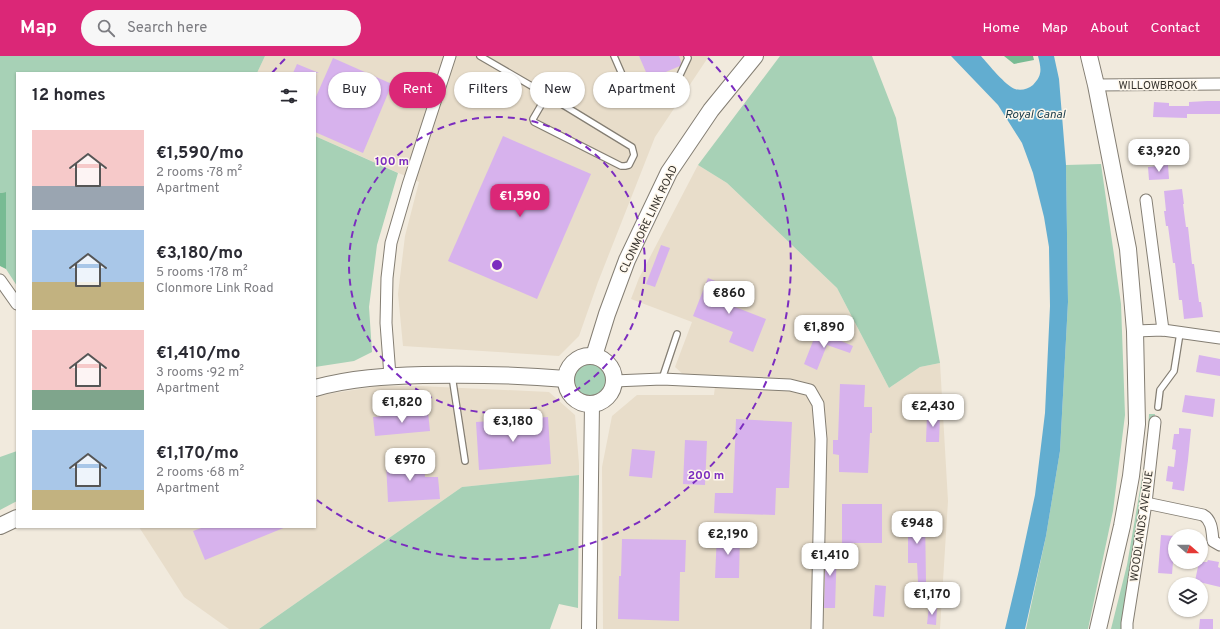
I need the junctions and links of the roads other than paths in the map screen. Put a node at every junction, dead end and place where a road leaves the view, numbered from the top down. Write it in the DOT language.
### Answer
graph roads {
  1 [pos="450,56"];
  2 [pos="480,56"];
  3 [pos="614,56"];
  4 [pos="687,56"];
  5 [pos="755,56"];
  6 [pos="1089,56"];
  7 [pos="1220,84"];
  8 [pos="530,85"];
  9 [pos="1096,85"];
  10 [pos="547,95"];
  11 [pos="1146,200"];
  12 [pos="0,280"];
  13 [pos="16,303"];
  14 [pos="1163,330"];
  15 [pos="1135,331"];
  16 [pos="1180,332"];
  17 [pos="677,334"];
  18 [pos="1220,338"];
  19 [pos="594,356"];
  20 [pos="451,374"];
  21 [pos="390,376"];
  22 [pos="566,379"];
  23 [pos="662,379"];
  24 [pos="614,381"];
  25 [pos="316,388"];
  26 [pos="592,404"];
  27 [pos="1158,407"];
  28 [pos="1155,422"];
  29 [pos="465,462"];
  30 [pos="1146,503"];
  31 [pos="16,518"];
  32 [pos="0,526"];
  33 [pos="1220,545"];
  34 [pos="589,629"];
  35 [pos="817,629"];
  36 [pos="1098,629"];
  37 [pos="1127,629"];
  1 -- 21 [label="street"];
  2 -- 8 [label="lane"];
  3 -- 4 [label="lane"];
  5 -- 19 [label="main road, CLONMORE LINK ROAD"];
  6 -- 9 [label="main road"];
  7 -- 9 [label="street, WILLOWBROOK"];
  9 -- 15 [label="main road"];
  10 -- 10 [label="lane"];
  11 -- 14 [label="street"];
  12 -- 13 [label="street"];
  14 -- 15 [label="street"];
  14 -- 16 [label="street"];
  15 -- 36 [label="main road"];
  16 -- 18 [label="street"];
  16 -- 27 [label="lane"];
  17 -- 23 [label="lane"];
  19 -- 22 [label="main road"];
  19 -- 24 [label="main road"];
  20 -- 21 [label="main road"];
  20 -- 22 [label="main road"];
  20 -- 29 [label="lane"];
  21 -- 25 [label="main road"];
  22 -- 26 [label="main road"];
  23 -- 24 [label="street"];
  23 -- 35 [label="street"];
  24 -- 26 [label="main road"];
  26 -- 34 [label="street"];
  28 -- 30 [label="street, WOODLANDS AVENUE"];
  30 -- 33 [label="street"];
  30 -- 37 [label="street, WOODLANDS AVENUE"];
  31 -- 32 [label="main road"];
}
